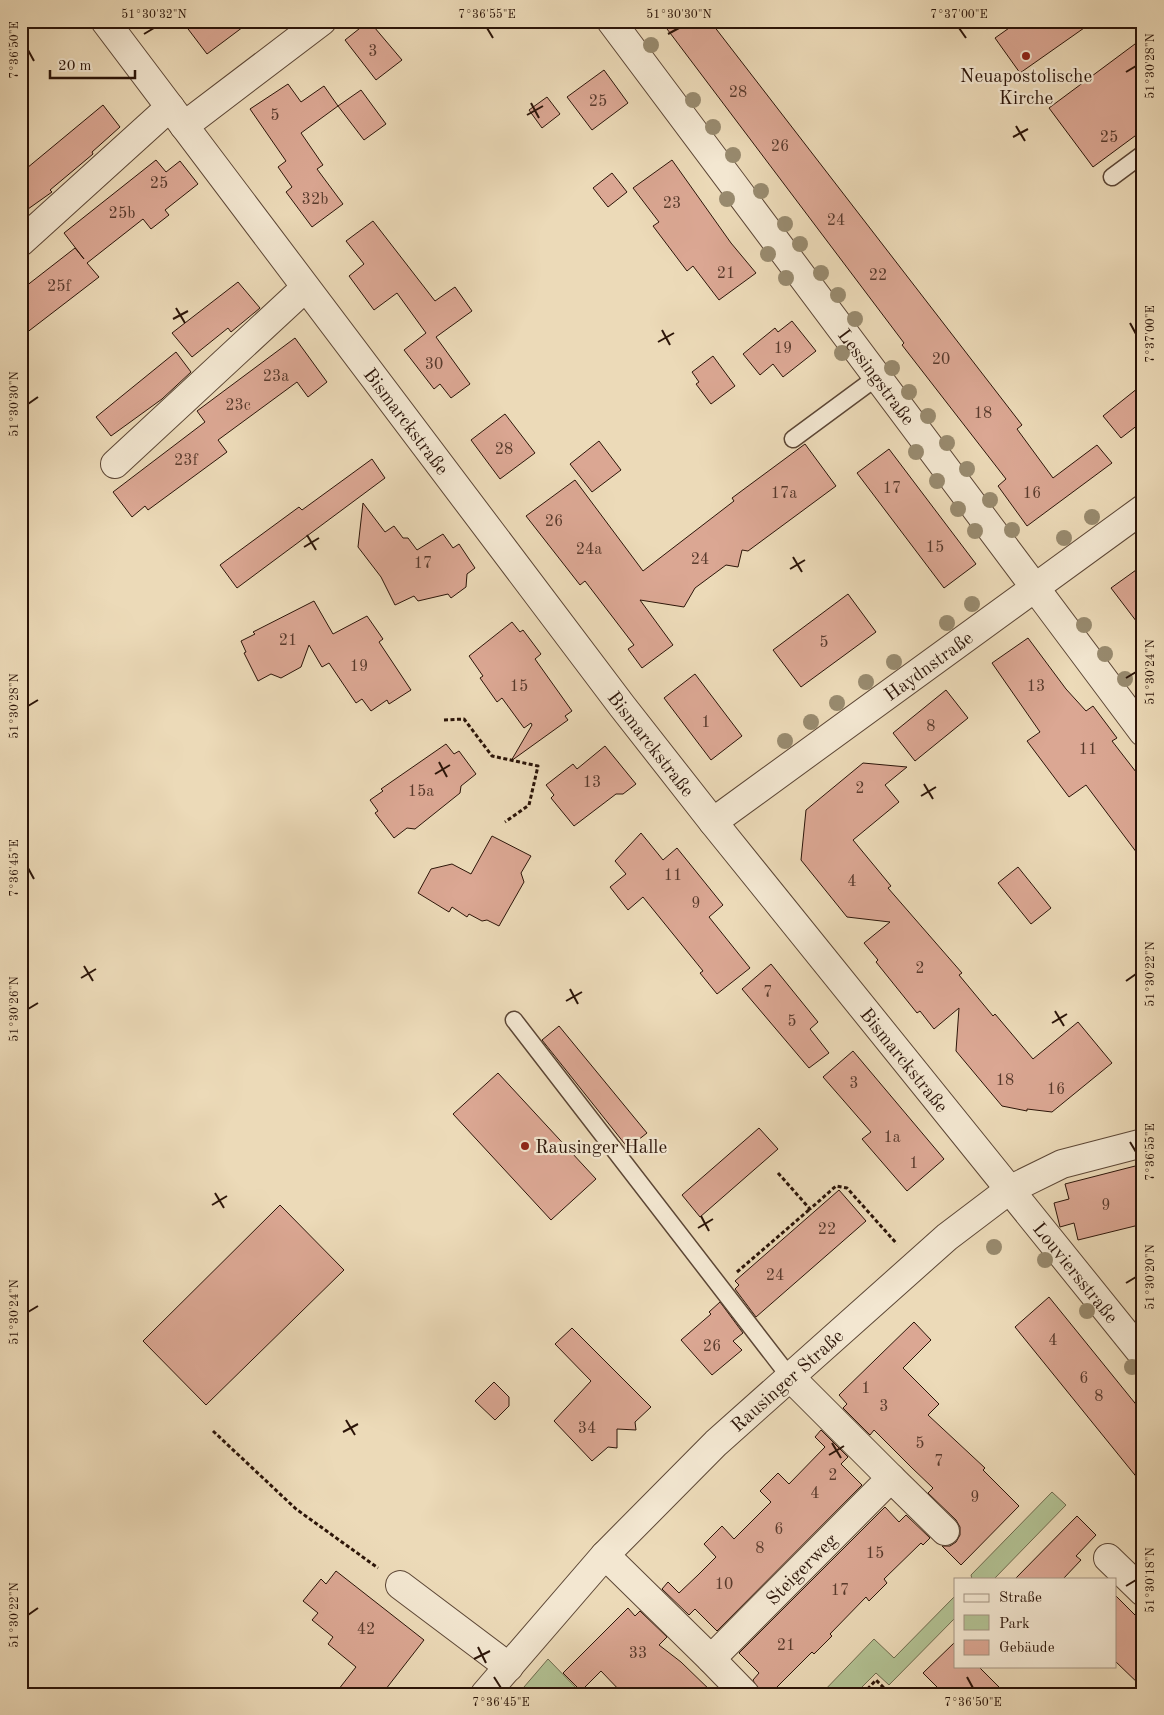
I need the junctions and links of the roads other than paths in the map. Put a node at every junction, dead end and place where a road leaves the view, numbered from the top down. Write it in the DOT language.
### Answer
graph roads {
  1 [pos="105,21"];
  2 [pos="322,21"];
  3 [pos="611,21"];
  4 [pos="177,117"];
  5 [pos="1143,154"];
  6 [pos="1112,177"];
  7 [pos="21,242"];
  8 [pos="305,288"];
  9 [pos="878,377"];
  10 [pos="793,438"];
  11 [pos="116,464"];
  12 [pos="1143,509"];
  13 [pos="1036,587"];
  14 [pos="1143,732"];
  15 [pos="713,822"];
  16 [pos="514,1020"];
  17 [pos="1143,1143"];
  18 [pos="1009,1190"];
  19 [pos="1143,1355"];
  20 [pos="789,1376"];
  21 [pos="891,1478"];
  22 [pos="945,1531"];
  23 [pos="605,1555"];
  24 [pos="1108,1558"];
  25 [pos="400,1585"];
  26 [pos="1143,1592"];
  27 [pos="711,1659"];
  28 [pos="509,1666"];
  29 [pos="485,1694"];
  30 [pos="745,1694"];
  1 -- 4 [label="street, Bismarckstraße"];
  2 -- 4 [label="street"];
  3 -- 9 [label="street, Lessingstraße"];
  4 -- 7 [label="street"];
  4 -- 8 [label="street, Bismarckstraße"];
  5 -- 6 [label="lane"];
  8 -- 11 [label="street"];
  8 -- 15 [label="street, Bismarckstraße"];
  9 -- 10 [label="lane"];
  9 -- 13 [label="street, Lessingstraße"];
  12 -- 13 [label="street, Haydnstraße"];
  13 -- 14 [label="street, Lessingstraße"];
  13 -- 15 [label="street, Haydnstraße"];
  15 -- 18 [label="street, Bismarckstraße"];
  16 -- 20 [label="lane"];
  17 -- 18 [label="street, Rausinger Straße"];
  18 -- 19 [label="street, Louviersstraße"];
  18 -- 20 [label="street, Rausinger Straße"];
  20 -- 21 [label="street"];
  20 -- 23 [label="street, Rausinger Straße"];
  21 -- 22 [label="street"];
  21 -- 27 [label="street, Steigerweg"];
  23 -- 27 [label="street"];
  23 -- 28 [label="street, Rausinger Straße"];
  24 -- 26 [label="street"];
  25 -- 28 [label="street"];
  27 -- 30 [label="street"];
  28 -- 29 [label="street, Rausinger Straße"];
}
